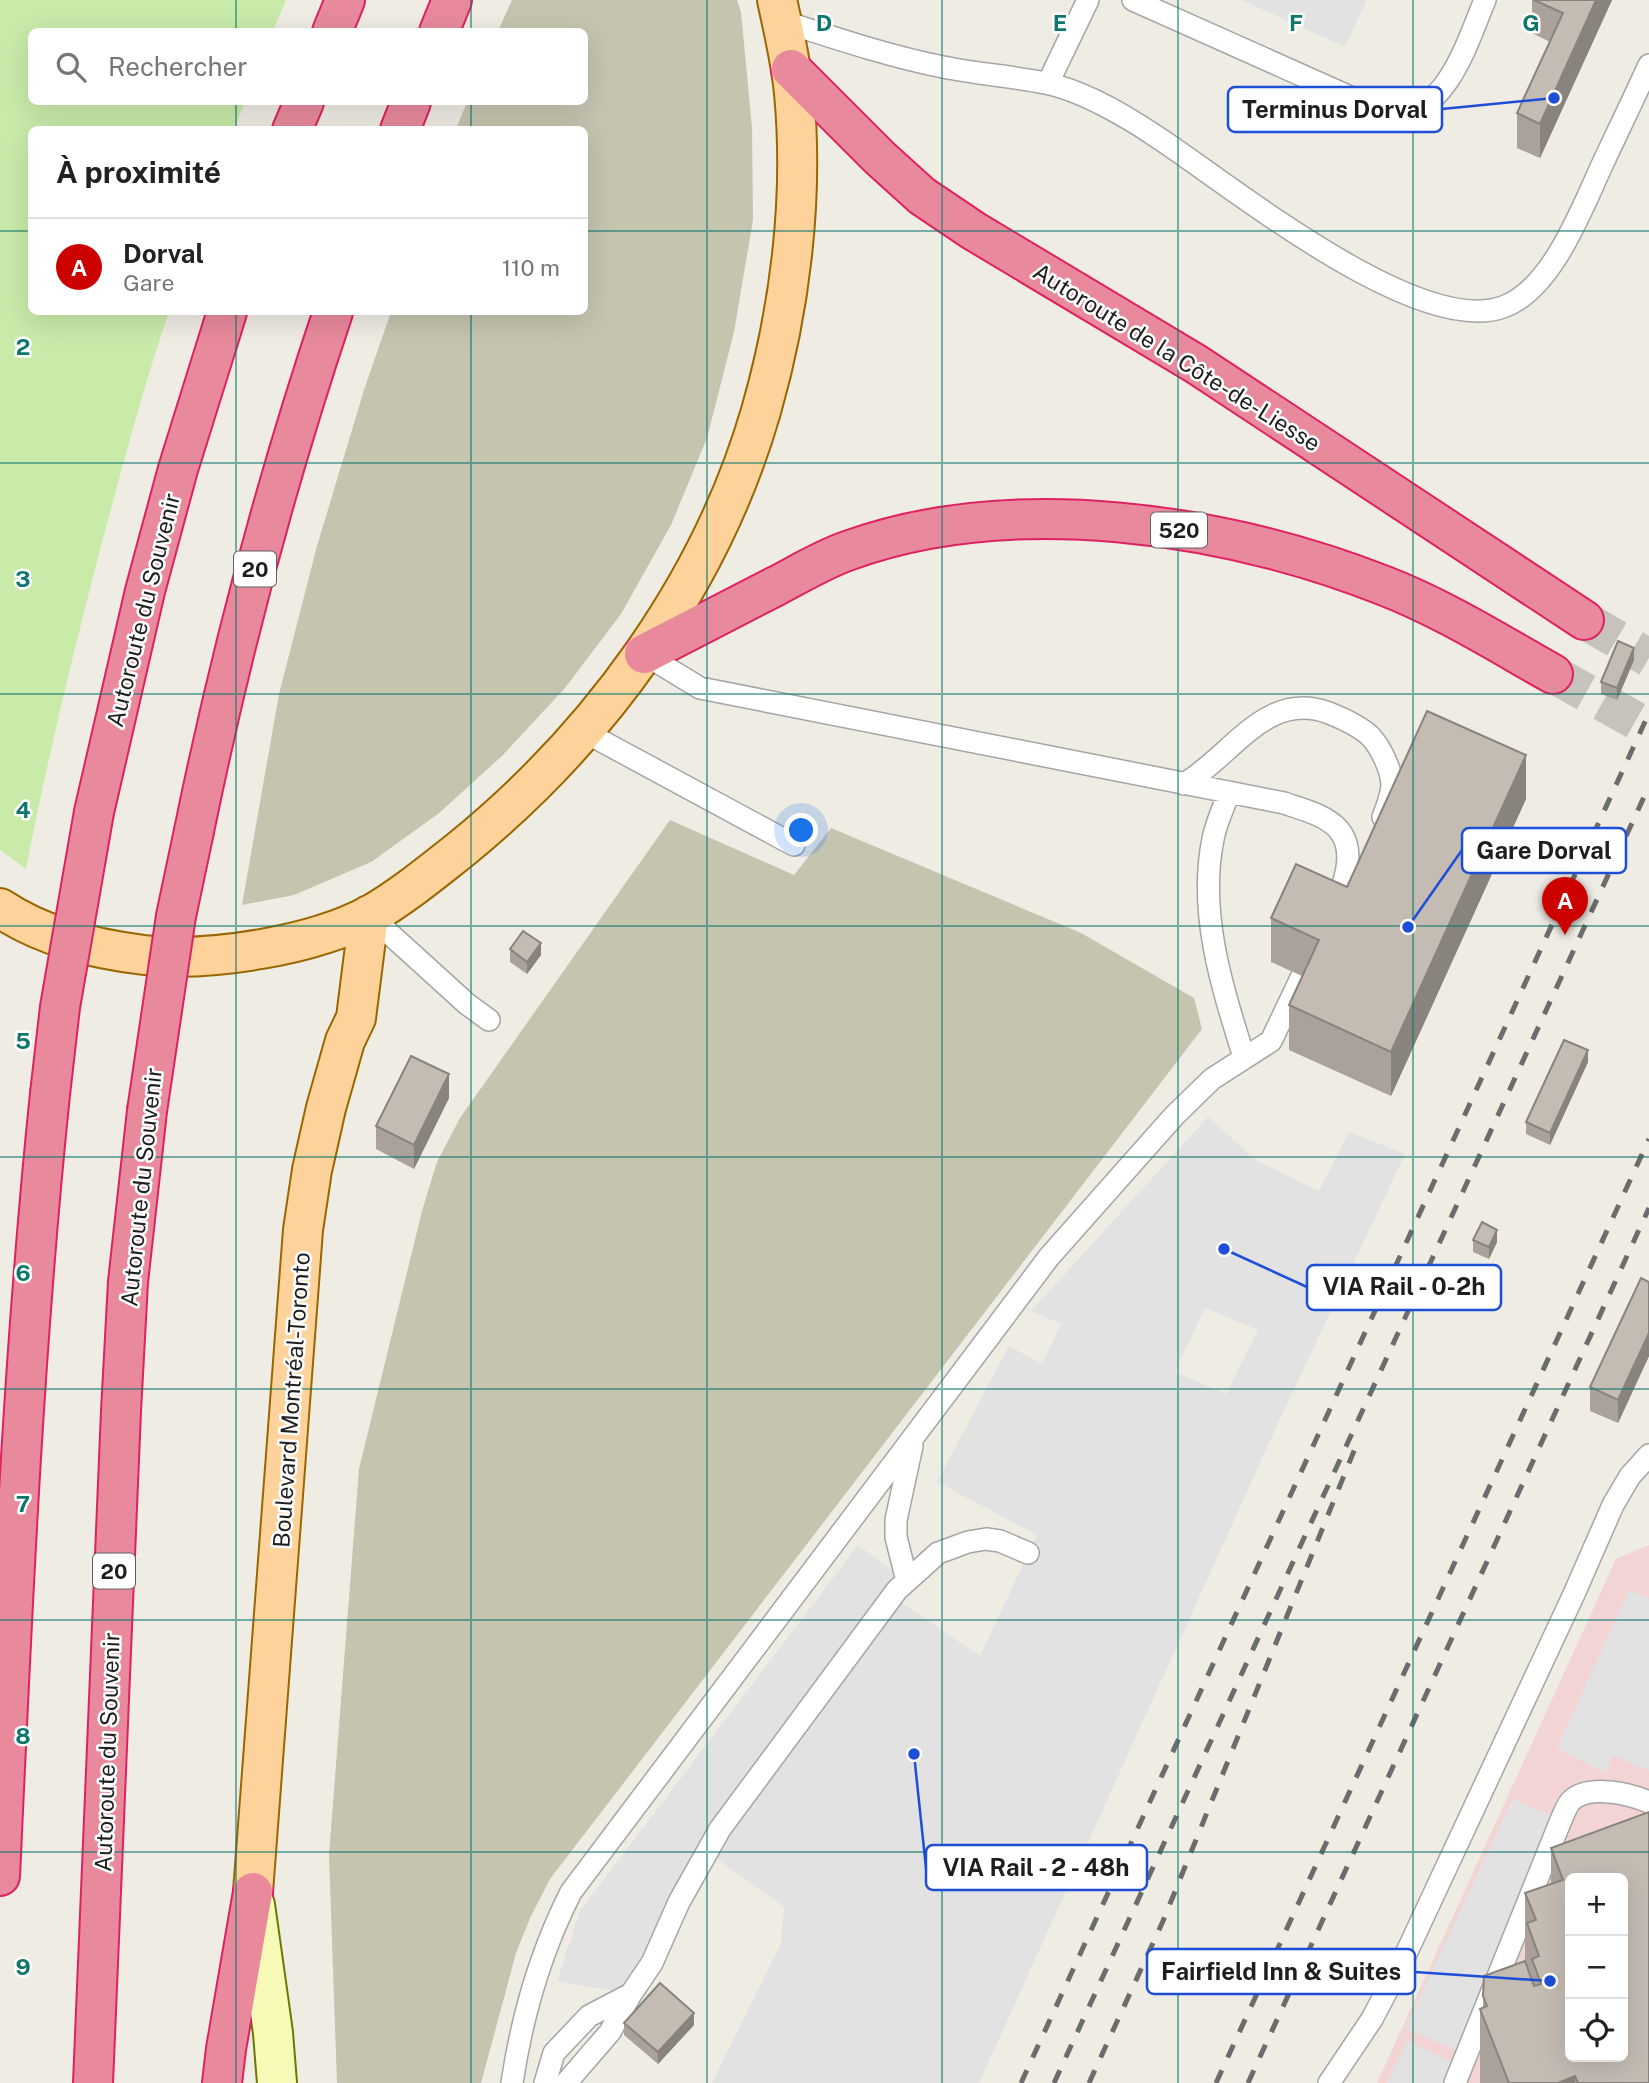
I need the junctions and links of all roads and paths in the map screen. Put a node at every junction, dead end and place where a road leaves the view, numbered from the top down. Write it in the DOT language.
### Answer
graph roads {
  1 [pos="345,0"];
  2 [pos="452,0"];
  3 [pos="1087,0"];
  4 [pos="1133,0"];
  5 [pos="1485,0"];
  6 [pos="780,11"];
  7 [pos="334,28"];
  8 [pos="441,28"];
  9 [pos="1649,65"];
  10 [pos="791,69"];
  11 [pos="1048,83"];
  12 [pos="303,105"];
  13 [pos="410,105"];
  14 [pos="294,126"];
  15 [pos="402,126"];
  16 [pos="226,315"];
  17 [pos="332,315"];
  18 [pos="1584,620"];
  19 [pos="644,654"];
  20 [pos="1553,674"];
  21 [pos="583,731"];
  22 [pos="1184,784"];
  23 [pos="1229,792"];
  24 [pos="794,845"];
  25 [pos="1343,888"];
  26 [pos="0,908"];
  27 [pos="369,915"];
  28 [pos="1327,923"];
  29 [pos="1302,976"];
  30 [pos="489,1020"];
  31 [pos="1244,1057"];
  32 [pos="914,1437"];
  33 [pos="1649,1455"];
  34 [pos="1028,1553"];
  35 [pos="907,1581"];
  36 [pos="1649,1802"];
  37 [pos="0,1876"];
  38 [pos="253,1892"];
  39 [pos="631,1994"];
  40 [pos="93,2083"];
  41 [pos="222,2083"];
  42 [pos="277,2083"];
  43 [pos="512,2083"];
  44 [pos="545,2083"];
  45 [pos="566,2083"];
  46 [pos="1329,2083"];
  47 [pos="1455,2083"];
  1 -- 7 [label="highway"];
  2 -- 8 [label="highway"];
  3 -- 11 [label="lane"];
  4 -- 5 [label="lane"];
  6 -- 10 [label="main road"];
  6 -- 11 [label="lane"];
  9 -- 11 [label="lane"];
  10 -- 18 [label="highway, Autoroute de la Côte-de-Liesse"];
  10 -- 19 [label="main road"];
  12 -- 14 [label="highway"];
  13 -- 15 [label="highway"];
  16 -- 37 [label="highway, Autoroute du Souvenir, bridge"];
  17 -- 40 [label="highway, Autoroute du Souvenir / 20, bridge"];
  19 -- 20 [label="highway, 520"];
  19 -- 21 [label="main road"];
  19 -- 22 [label="lane"];
  21 -- 24 [label="lane"];
  21 -- 27 [label="main road"];
  22 -- 23 [label="lane"];
  22 -- 25 [label="lane"];
  23 -- 25 [label="lane"];
  23 -- 31 [label="lane"];
  25 -- 28 [label="lane"];
  26 -- 27 [label="main road"];
  27 -- 30 [label="lane"];
  27 -- 38 [label="main road, Boulevard Montréal-Toronto"];
  29 -- 31 [label="lane"];
  31 -- 32 [label="lane"];
  32 -- 35 [label="lane"];
  32 -- 43 [label="lane"];
  33 -- 46 [label="lane"];
  34 -- 35 [label="lane"];
  35 -- 39 [label="lane"];
  36 -- 47 [label="lane"];
  38 -- 41 [label="highway"];
  38 -- 42 [label="main road"];
  39 -- 44 [label="lane"];
  39 -- 45 [label="lane"];
}
